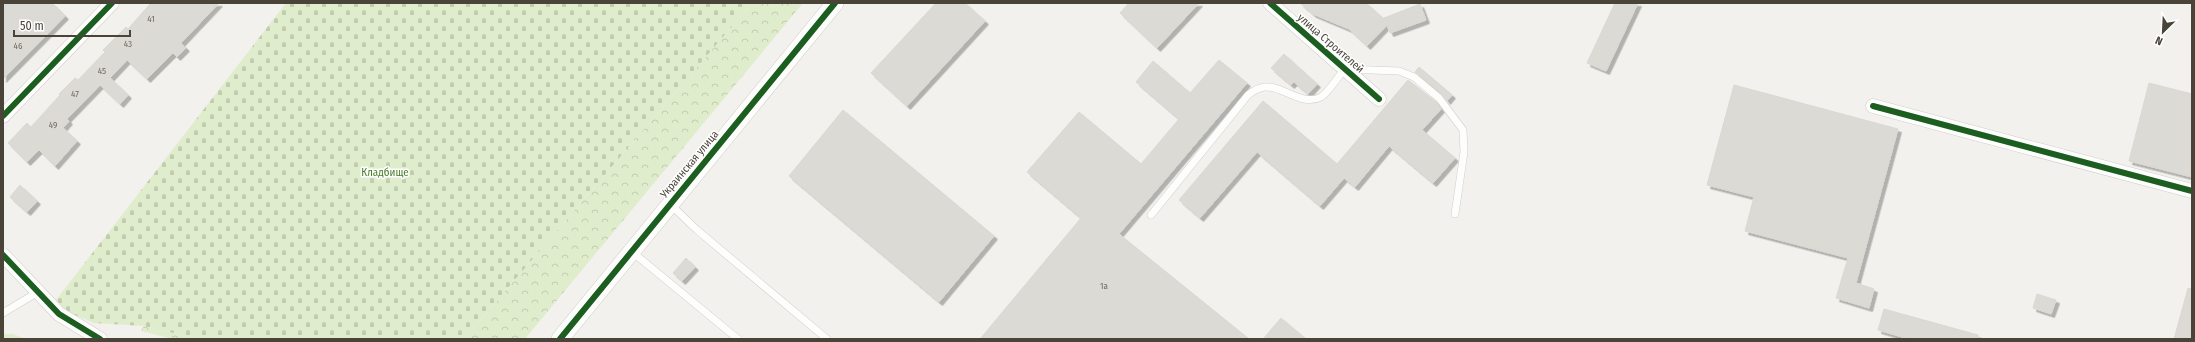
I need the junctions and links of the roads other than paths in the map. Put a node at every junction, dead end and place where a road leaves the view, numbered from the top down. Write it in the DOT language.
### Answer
graph roads {
  1 [pos="112,3"];
  2 [pos="835,3"];
  3 [pos="1270,3"];
  4 [pos="1345,69"];
  5 [pos="1379,99"];
  6 [pos="1873,106"];
  7 [pos="3,116"];
  8 [pos="2192,191"];
  9 [pos="669,203"];
  10 [pos="1455,214"];
  11 [pos="1151,215"];
  12 [pos="631,251"];
  13 [pos="3,255"];
  14 [pos="38,292"];
  15 [pos="3,313"];
  16 [pos="100,339"];
  17 [pos="560,339"];
  18 [pos="738,339"];
  19 [pos="827,339"];
  1 -- 7 [label="street"];
  2 -- 9 [label="street, Украинская улица"];
  3 -- 4 [label="street, улица Строителей"];
  4 -- 5 [label="street, улица Строителей"];
  4 -- 10 [label="lane"];
  4 -- 11 [label="lane"];
  6 -- 8 [label="street"];
  9 -- 12 [label="street, Украинская улица"];
  9 -- 19 [label="lane"];
  12 -- 17 [label="street, Украинская улица"];
  12 -- 18 [label="lane"];
  13 -- 14 [label="street"];
  14 -- 15 [label="lane"];
  14 -- 16 [label="street"];
}
